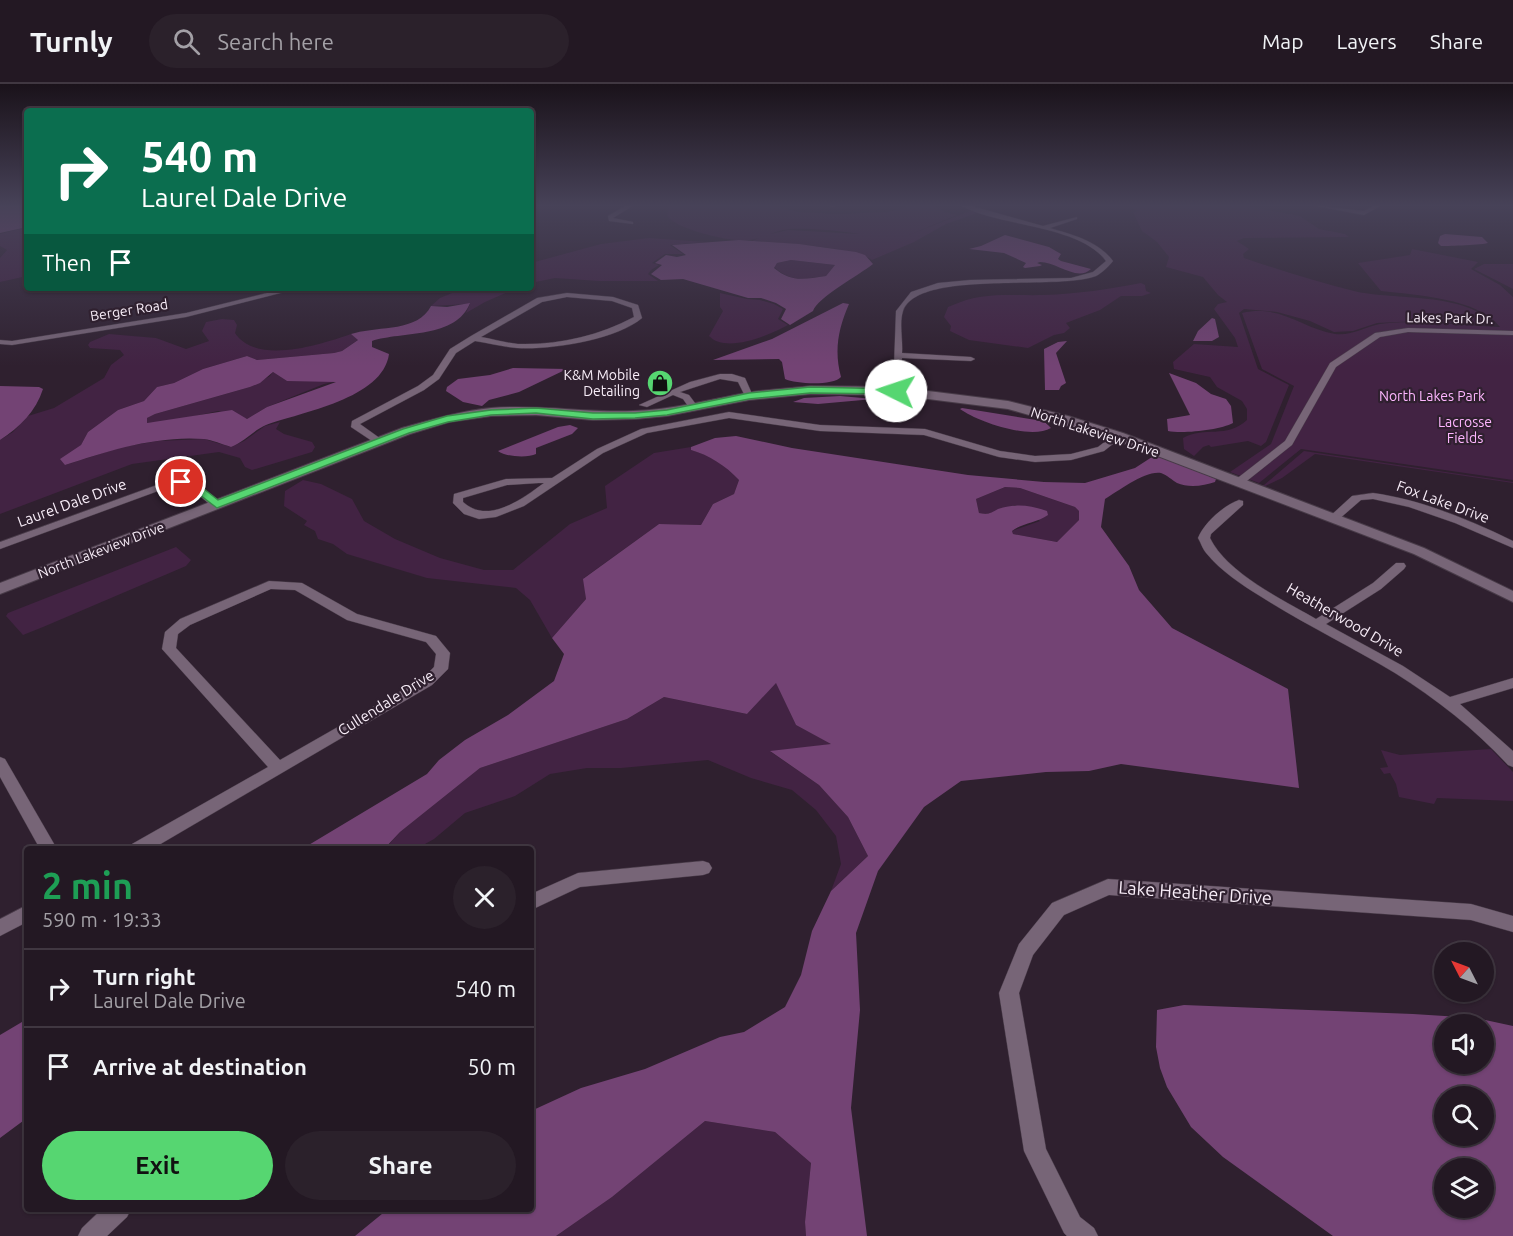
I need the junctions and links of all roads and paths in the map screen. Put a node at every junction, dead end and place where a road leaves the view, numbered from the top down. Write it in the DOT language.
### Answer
graph roads {
  1 [pos="1109,259"];
  2 [pos="977,271"];
  3 [pos="982,281"];
  4 [pos="284,291"];
  5 [pos="1513,333"];
  6 [pos="474,338"];
  7 [pos="0,342"];
  8 [pos="898,355"];
  9 [pos="971,359"];
  10 [pos="896,391"];
  11 [pos="673,392"];
  12 [pos="749,396"];
  13 [pos="693,407"];
  14 [pos="640,410"];
  15 [pos="644,431"];
  16 [pos="1118,436"];
  17 [pos="378,441"];
  18 [pos="554,481"];
  19 [pos="1239,482"];
  20 [pos="1239,503"];
  21 [pos="217,505"];
  22 [pos="1334,518"];
  23 [pos="1513,532"];
  24 [pos="1502,539"];
  25 [pos="1513,545"];
  26 [pos="0,546"];
  27 [pos="1400,566"];
  28 [pos="0,589"];
  29 [pos="1513,597"];
  30 [pos="1316,625"];
  31 [pos="1513,683"];
  32 [pos="1448,703"];
  33 [pos="1513,761"];
  34 [pos="0,763"];
  35 [pos="278,768"];
  36 [pos="47,846"];
  37 [pos="143,846"];
  38 [pos="703,868"];
  39 [pos="534,901"];
  40 [pos="24,915"];
  41 [pos="1513,924"];
  42 [pos="0,928"];
  43 [pos="116,1212"];
  44 [pos="90,1236"];
  45 [pos="1086,1236"];
  1 -- 3 [label="street"];
  2 -- 3 [label="street"];
  3 -- 8 [label="street"];
  4 -- 7 [label="street, Berger Road"];
  5 -- 19 [label="street, Lakes Park Dr."];
  6 -- 6 [label="street"];
  6 -- 17 [label="street"];
  8 -- 9 [label="street"];
  8 -- 10 [label="street"];
  10 -- 12 [label="street, North Lakeview Drive"];
  10 -- 16 [label="street, North Lakeview Drive"];
  11 -- 12 [label="street"];
  11 -- 13 [label="street"];
  11 -- 14 [label="street"];
  12 -- 13 [label="street, North Lakeview Drive"];
  13 -- 14 [label="street, North Lakeview Drive"];
  14 -- 15 [label="street"];
  14 -- 17 [label="street, North Lakeview Drive"];
  15 -- 16 [label="street"];
  15 -- 18 [label="street"];
  16 -- 19 [label="street, North Lakeview Drive"];
  17 -- 21 [label="street, North Lakeview Drive"];
  18 -- 18 [label="street"];
  19 -- 22 [label="street, North Lakeview Drive"];
  20 -- 30 [label="street, Heatherwood Drive"];
  21 -- 26 [label="street, Laurel Dale Drive"];
  21 -- 28 [label="street, North Lakeview Drive"];
  22 -- 24 [label="street, Fox Lake Drive"];
  22 -- 29 [label="street, North Lakeview Drive"];
  23 -- 24 [label="street"];
  24 -- 25 [label="street, Fox Lake Drive"];
  27 -- 30 [label="street"];
  30 -- 32 [label="street, Heatherwood Drive"];
  31 -- 32 [label="street"];
  32 -- 33 [label="street, Heatherwood Drive"];
  34 -- 36 [label="street"];
  35 -- 35 [label="street, Cullendale Drive"];
  35 -- 37 [label="street, Cullendale Drive"];
  38 -- 39 [label="street"];
  40 -- 42 [label="street"];
  41 -- 45 [label="street, Lake Heather Drive"];
  43 -- 44 [label="street"];
}
